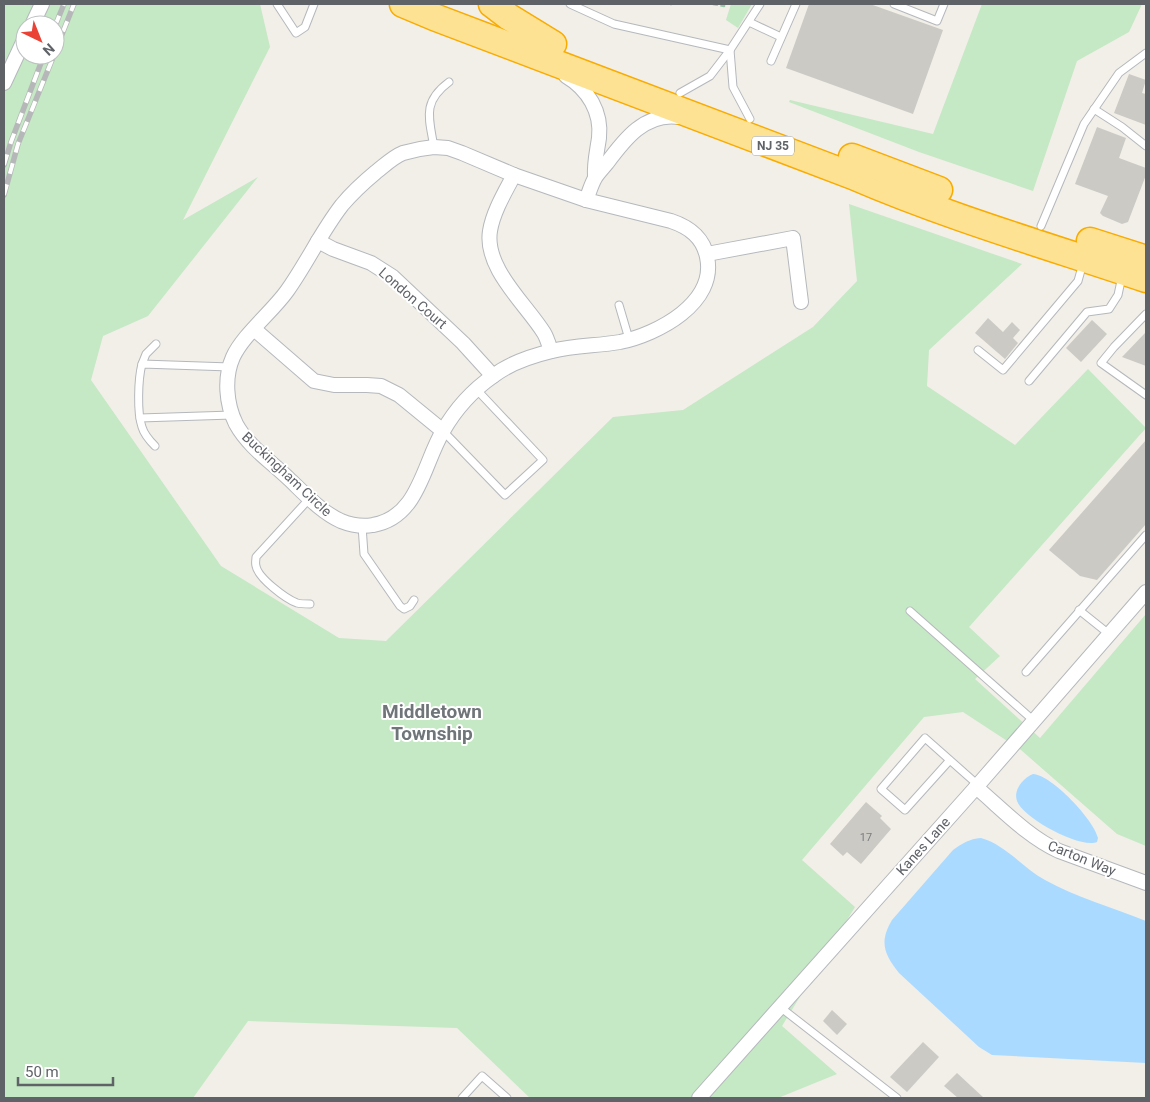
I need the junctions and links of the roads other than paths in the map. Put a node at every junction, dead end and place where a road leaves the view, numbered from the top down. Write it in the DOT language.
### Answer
graph roads {
  1 [pos="277,4"];
  2 [pos="314,4"];
  3 [pos="403,4"];
  4 [pos="447,4"];
  5 [pos="492,4"];
  6 [pos="570,4"];
  7 [pos="760,4"];
  8 [pos="796,4"];
  9 [pos="894,4"];
  10 [pos="944,4"];
  11 [pos="749,22"];
  12 [pos="781,37"];
  13 [pos="553,44"];
  14 [pos="520,49"];
  15 [pos="730,50"];
  16 [pos="1146,53"];
  17 [pos="15,59"];
  18 [pos="771,61"];
  19 [pos="449,82"];
  20 [pos="4,83"];
  21 [pos="680,93"];
  22 [pos="1094,109"];
  23 [pos="750,119"];
  24 [pos="719,125"];
  25 [pos="1146,146"];
  26 [pos="434,147"];
  27 [pos="514,175"];
  28 [pos="595,177"];
  29 [pos="586,200"];
  30 [pos="1041,226"];
  31 [pos="318,241"];
  32 [pos="707,254"];
  33 [pos="1085,258"];
  34 [pos="1138,262"];
  35 [pos="801,302"];
  36 [pos="619,305"];
  37 [pos="1146,314"];
  38 [pos="254,330"];
  39 [pos="629,339"];
  40 [pos="156,344"];
  41 [pos="978,350"];
  42 [pos="551,351"];
  43 [pos="142,364"];
  44 [pos="230,367"];
  45 [pos="493,376"];
  46 [pos="1029,381"];
  47 [pos="477,390"];
  48 [pos="1146,395"];
  49 [pos="232,415"];
  50 [pos="140,418"];
  51 [pos="443,431"];
  52 [pos="155,446"];
  53 [pos="310,498"];
  54 [pos="362,526"];
  55 [pos="1146,535"];
  56 [pos="1146,592"];
  57 [pos="414,600"];
  58 [pos="310,604"];
  59 [pos="1079,610"];
  60 [pos="910,611"];
  61 [pos="1109,634"];
  62 [pos="1026,672"];
  63 [pos="1034,721"];
  64 [pos="950,760"];
  65 [pos="977,786"];
  66 [pos="1146,883"];
  67 [pos="780,1007"];
  68 [pos="462,1098"];
  69 [pos="507,1098"];
  70 [pos="699,1098"];
  71 [pos="897,1098"];
  1 -- 2 [label="lane"];
  3 -- 14 [label="highway, NJ 35"];
  4 -- 13 [label="highway, NJ 35"];
  5 -- 13 [label="highway"];
  6 -- 15 [label="lane"];
  7 -- 11 [label="lane"];
  8 -- 12 [label="lane"];
  9 -- 10 [label="lane"];
  11 -- 12 [label="lane"];
  11 -- 15 [label="lane"];
  12 -- 18 [label="lane"];
  13 -- 21 [label="highway, NJ 35"];
  14 -- 24 [label="highway, NJ 35"];
  14 -- 28 [label="street"];
  15 -- 21 [label="lane"];
  15 -- 23 [label="lane"];
  16 -- 22 [label="lane"];
  17 -- 20 [label="street"];
  19 -- 26 [label="lane"];
  21 -- 23 [label="highway, NJ 35"];
  22 -- 25 [label="lane"];
  22 -- 30 [label="lane"];
  23 -- 30 [label="highway, NJ 35"];
  24 -- 28 [label="street"];
  24 -- 33 [label="highway, NJ 35"];
  26 -- 27 [label="street, Buckingham Circle"];
  26 -- 31 [label="street, Buckingham Circle"];
  27 -- 29 [label="street, Buckingham Circle"];
  27 -- 42 [label="street"];
  28 -- 29 [label="street"];
  29 -- 32 [label="street, Buckingham Circle"];
  30 -- 34 [label="highway, NJ 35"];
  31 -- 38 [label="street, Buckingham Circle"];
  31 -- 45 [label="street, London Court"];
  32 -- 35 [label="street"];
  32 -- 39 [label="street, Buckingham Circle"];
  33 -- 34 [label="highway, NJ 35"];
  33 -- 41 [label="lane"];
  34 -- 46 [label="lane"];
  36 -- 39 [label="lane"];
  37 -- 48 [label="lane"];
  38 -- 44 [label="street, Buckingham Circle"];
  38 -- 51 [label="street"];
  39 -- 42 [label="street, Buckingham Circle"];
  40 -- 43 [label="lane"];
  42 -- 45 [label="street, Buckingham Circle"];
  43 -- 44 [label="lane"];
  43 -- 50 [label="lane"];
  44 -- 49 [label="street, Buckingham Circle"];
  45 -- 47 [label="street, Buckingham Circle"];
  47 -- 51 [label="street, Buckingham Circle"];
  47 -- 51 [label="lane"];
  49 -- 50 [label="lane"];
  49 -- 53 [label="street, Buckingham Circle"];
  50 -- 52 [label="lane"];
  51 -- 54 [label="street, Buckingham Circle"];
  53 -- 54 [label="street, Buckingham Circle"];
  53 -- 58 [label="lane"];
  54 -- 57 [label="lane"];
  55 -- 59 [label="lane"];
  56 -- 61 [label="street, Kanes Lane"];
  59 -- 61 [label="lane"];
  59 -- 62 [label="lane"];
  60 -- 63 [label="lane"];
  61 -- 63 [label="street, Kanes Lane"];
  63 -- 65 [label="street, Kanes Lane"];
  64 -- 64 [label="lane"];
  64 -- 65 [label="lane"];
  65 -- 66 [label="street, Carton Way"];
  65 -- 67 [label="street, Kanes Lane"];
  67 -- 70 [label="street, Kanes Lane"];
  67 -- 71 [label="lane"];
  68 -- 69 [label="lane"];
}
